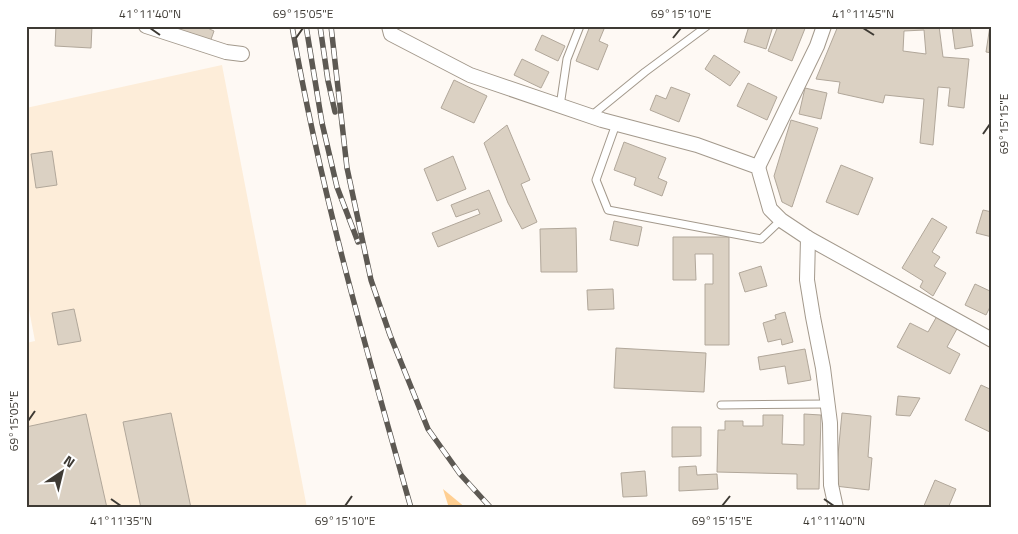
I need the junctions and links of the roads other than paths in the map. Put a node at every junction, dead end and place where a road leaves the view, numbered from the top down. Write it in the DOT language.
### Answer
graph roads {
  1 [pos="146,26"];
  2 [pos="580,26"];
  3 [pos="707,26"];
  4 [pos="824,26"];
  5 [pos="390,30"];
  6 [pos="242,54"];
  7 [pos="560,106"];
  8 [pos="590,117"];
  9 [pos="616,124"];
  10 [pos="758,167"];
  11 [pos="781,220"];
  12 [pos="808,238"];
  13 [pos="992,340"];
  14 [pos="828,404"];
  15 [pos="721,405"];
  16 [pos="836,508"];
  1 -- 6 [label="street"];
  2 -- 7 [label="lane"];
  3 -- 8 [label="lane"];
  4 -- 10 [label="street"];
  5 -- 7 [label="street"];
  7 -- 8 [label="street"];
  8 -- 9 [label="street"];
  9 -- 10 [label="street"];
  9 -- 11 [label="lane"];
  10 -- 11 [label="street"];
  11 -- 12 [label="street"];
  12 -- 13 [label="street"];
  12 -- 14 [label="street"];
  14 -- 15 [label="lane"];
  14 -- 16 [label="street"];
}
